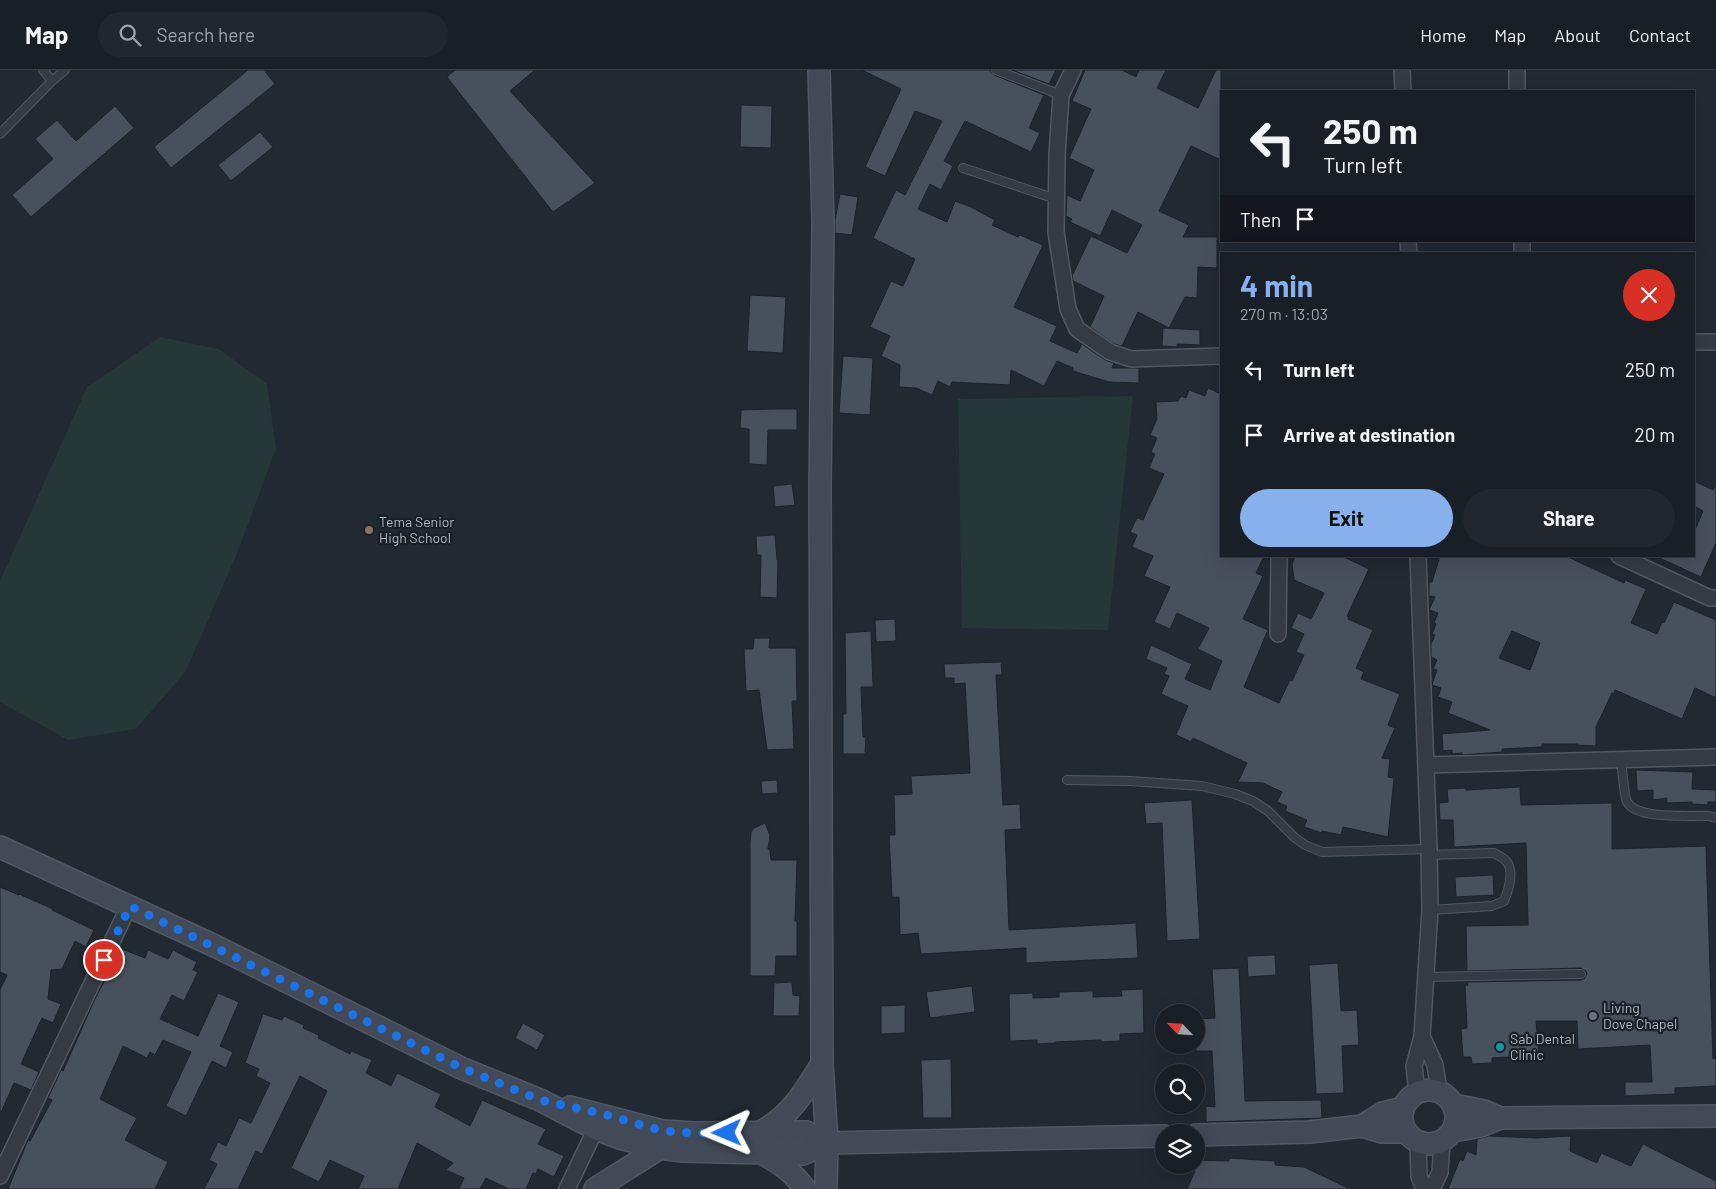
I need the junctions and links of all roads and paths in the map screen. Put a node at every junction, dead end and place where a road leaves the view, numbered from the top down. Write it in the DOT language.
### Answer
graph roads {
  1 [pos="43,70"];
  2 [pos="65,70"];
  3 [pos="819,70"];
  4 [pos="996,70"];
  5 [pos="1073,70"];
  6 [pos="1402,70"];
  7 [pos="1517,70"];
  8 [pos="52,81"];
  9 [pos="1403,90"];
  10 [pos="1517,90"];
  11 [pos="1061,95"];
  12 [pos="0,134"];
  13 [pos="963,168"];
  14 [pos="1056,199"];
  15 [pos="1695,342"];
  16 [pos="1716,342"];
  17 [pos="1220,356"];
  18 [pos="1279,557"];
  19 [pos="1418,557"];
  20 [pos="1621,557"];
  21 [pos="1716,598"];
  22 [pos="1278,634"];
  23 [pos="1716,758"];
  24 [pos="1621,760"];
  25 [pos="1426,765"];
  26 [pos="1067,780"];
  27 [pos="1716,818"];
  28 [pos="0,847"];
  29 [pos="1429,852"];
  30 [pos="130,906"];
  31 [pos="1430,910"];
  32 [pos="1581,974"];
  33 [pos="1425,977"];
  34 [pos="1422,1036"];
  35 [pos="822,1063"];
  36 [pos="1447,1098"];
  37 [pos="1410,1100"];
  38 [pos="1716,1116"];
  39 [pos="1500,1118"];
  40 [pos="600,1122"];
  41 [pos="1362,1126"];
  42 [pos="1205,1135"];
  43 [pos="1155,1136"];
  44 [pos="1447,1136"];
  45 [pos="1412,1137"];
  46 [pos="760,1142"];
  47 [pos="827,1143"];
  48 [pos="660,1148"];
  49 [pos="0,1176"];
  50 [pos="567,1189"];
  51 [pos="595,1189"];
  52 [pos="804,1189"];
  53 [pos="826,1189"];
  54 [pos="1424,1189"];
  55 [pos="1432,1189"];
  1 -- 8 [label="lane"];
  2 -- 8 [label="lane"];
  3 -- 35 [label="street"];
  4 -- 11 [label="lane"];
  5 -- 11 [label="street"];
  6 -- 9 [label="street"];
  7 -- 10 [label="street"];
  8 -- 12 [label="lane"];
  11 -- 14 [label="street"];
  13 -- 14 [label="lane"];
  14 -- 17 [label="street"];
  15 -- 16 [label="street"];
  18 -- 22 [label="street"];
  19 -- 25 [label="street"];
  20 -- 21 [label="street"];
  23 -- 24 [label="street"];
  24 -- 25 [label="street"];
  24 -- 27 [label="lane"];
  25 -- 29 [label="street"];
  26 -- 29 [label="lane"];
  28 -- 30 [label="street"];
  29 -- 31 [label="street"];
  29 -- 31 [label="lane"];
  30 -- 40 [label="street"];
  30 -- 49 [label="street"];
  31 -- 33 [label="street"];
  32 -- 33 [label="lane"];
  33 -- 34 [label="street"];
  34 -- 36 [label="street"];
  34 -- 37 [label="street"];
  35 -- 46 [label="street"];
  35 -- 47 [label="street"];
  36 -- 37 [label="street"];
  36 -- 39 [label="street"];
  36 -- 44 [label="street"];
  37 -- 41 [label="street"];
  37 -- 45 [label="street"];
  38 -- 39 [label="street"];
  39 -- 44 [label="street"];
  40 -- 46 [label="street"];
  40 -- 48 [label="street"];
  40 -- 50 [label="street"];
  41 -- 42 [label="street"];
  41 -- 45 [label="street"];
  43 -- 47 [label="street"];
  44 -- 45 [label="street"];
  44 -- 55 [label="street"];
  45 -- 54 [label="street"];
  46 -- 47 [label="street"];
  46 -- 48 [label="street"];
  46 -- 52 [label="street"];
  47 -- 53 [label="street"];
  48 -- 51 [label="street"];
}
